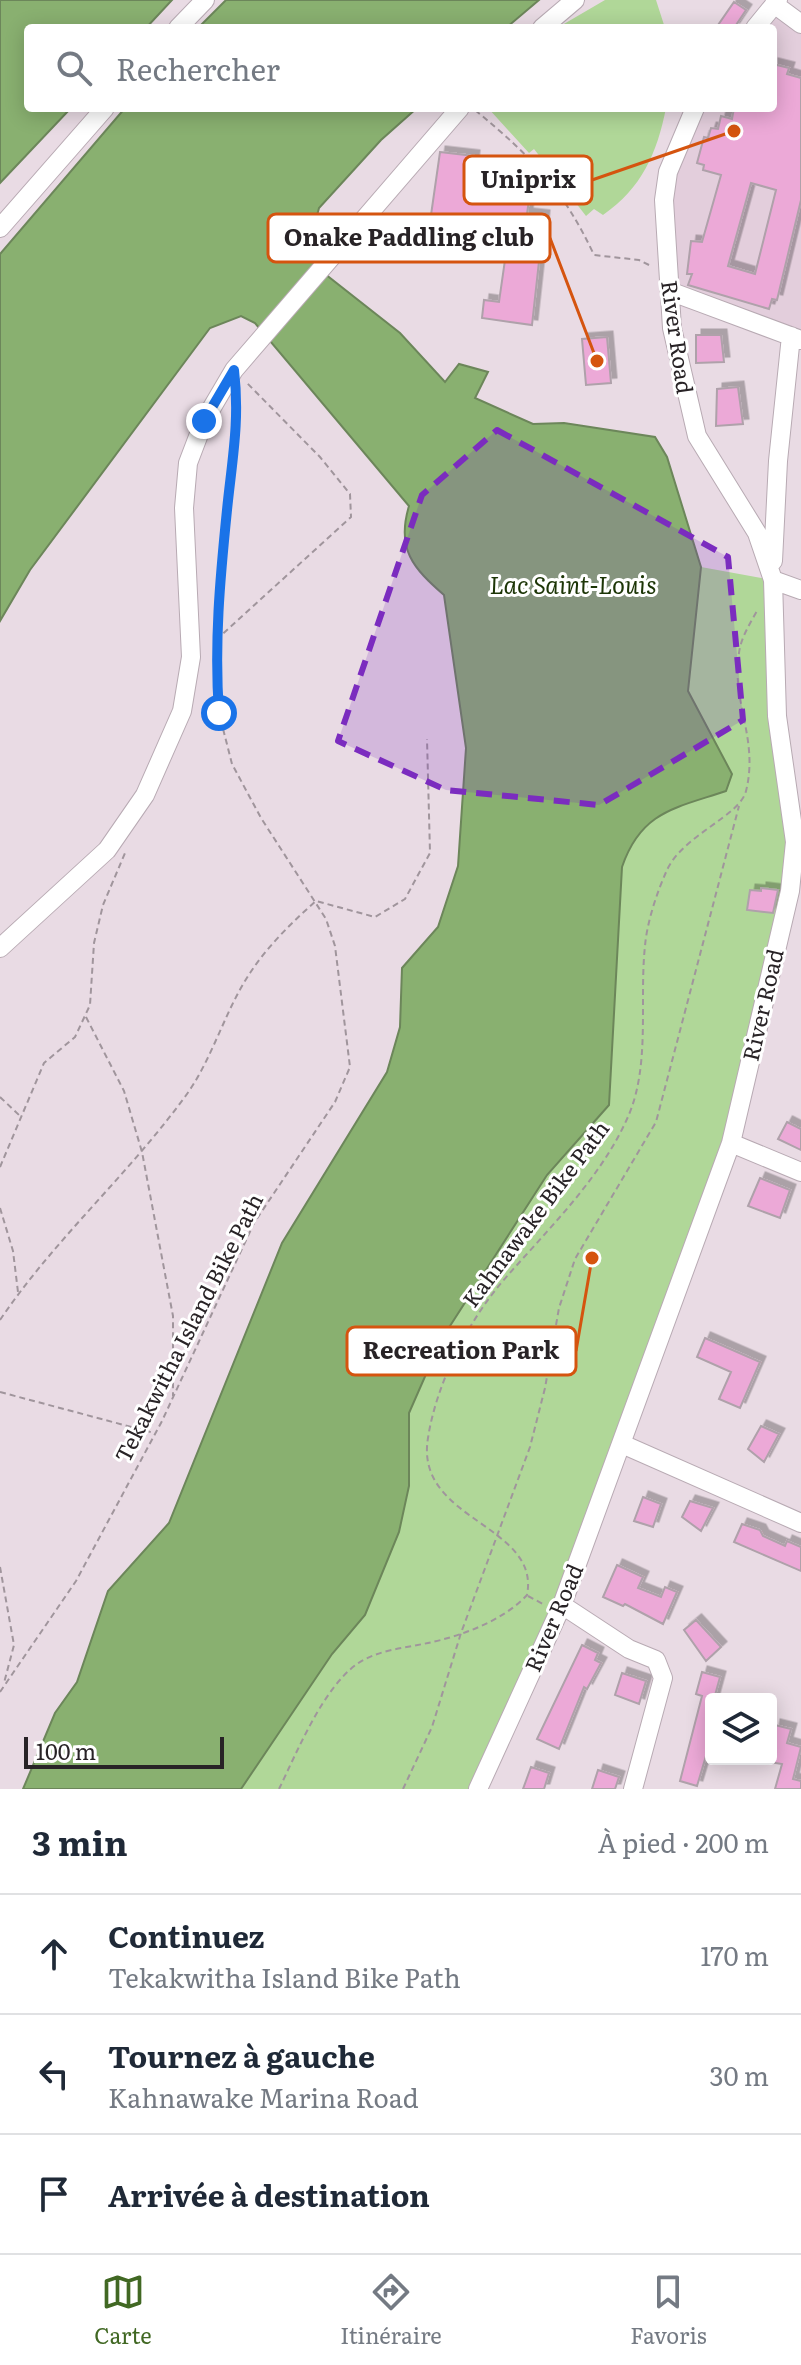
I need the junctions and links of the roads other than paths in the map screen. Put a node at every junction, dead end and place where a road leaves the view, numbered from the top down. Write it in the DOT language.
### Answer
graph roads {
  1 [pos="205,0"];
  2 [pos="575,0"];
  3 [pos="776,2"];
  4 [pos="182,24"];
  5 [pos="547,24"];
  6 [pos="758,24"];
  7 [pos="801,24"];
  8 [pos="102,112"];
  9 [pos="457,112"];
  10 [pos="693,112"];
  11 [pos="0,228"];
  12 [pos="672,292"];
  13 [pos="796,338"];
  14 [pos="773,580"];
  15 [pos="801,590"];
  16 [pos="794,784"];
  17 [pos="0,948"];
  18 [pos="731,1143"];
  19 [pos="801,1172"];
  20 [pos="622,1444"];
  21 [pos="801,1523"];
  22 [pos="560,1609"];
  23 [pos="478,1789"];
  24 [pos="633,1789"];
  1 -- 4 [label="street"];
  2 -- 5 [label="street"];
  3 -- 6 [label="street"];
  3 -- 7 [label="street"];
  8 -- 11 [label="street"];
  9 -- 17 [label="street"];
  10 -- 12 [label="street, River Road"];
  12 -- 13 [label="street"];
  12 -- 14 [label="street, River Road"];
  13 -- 14 [label="street"];
  14 -- 15 [label="street"];
  14 -- 16 [label="street, River Road"];
  16 -- 18 [label="street, River Road"];
  18 -- 19 [label="street"];
  18 -- 20 [label="street, River Road"];
  20 -- 21 [label="street"];
  20 -- 22 [label="street, River Road"];
  22 -- 23 [label="street, River Road"];
  22 -- 24 [label="street"];
}
